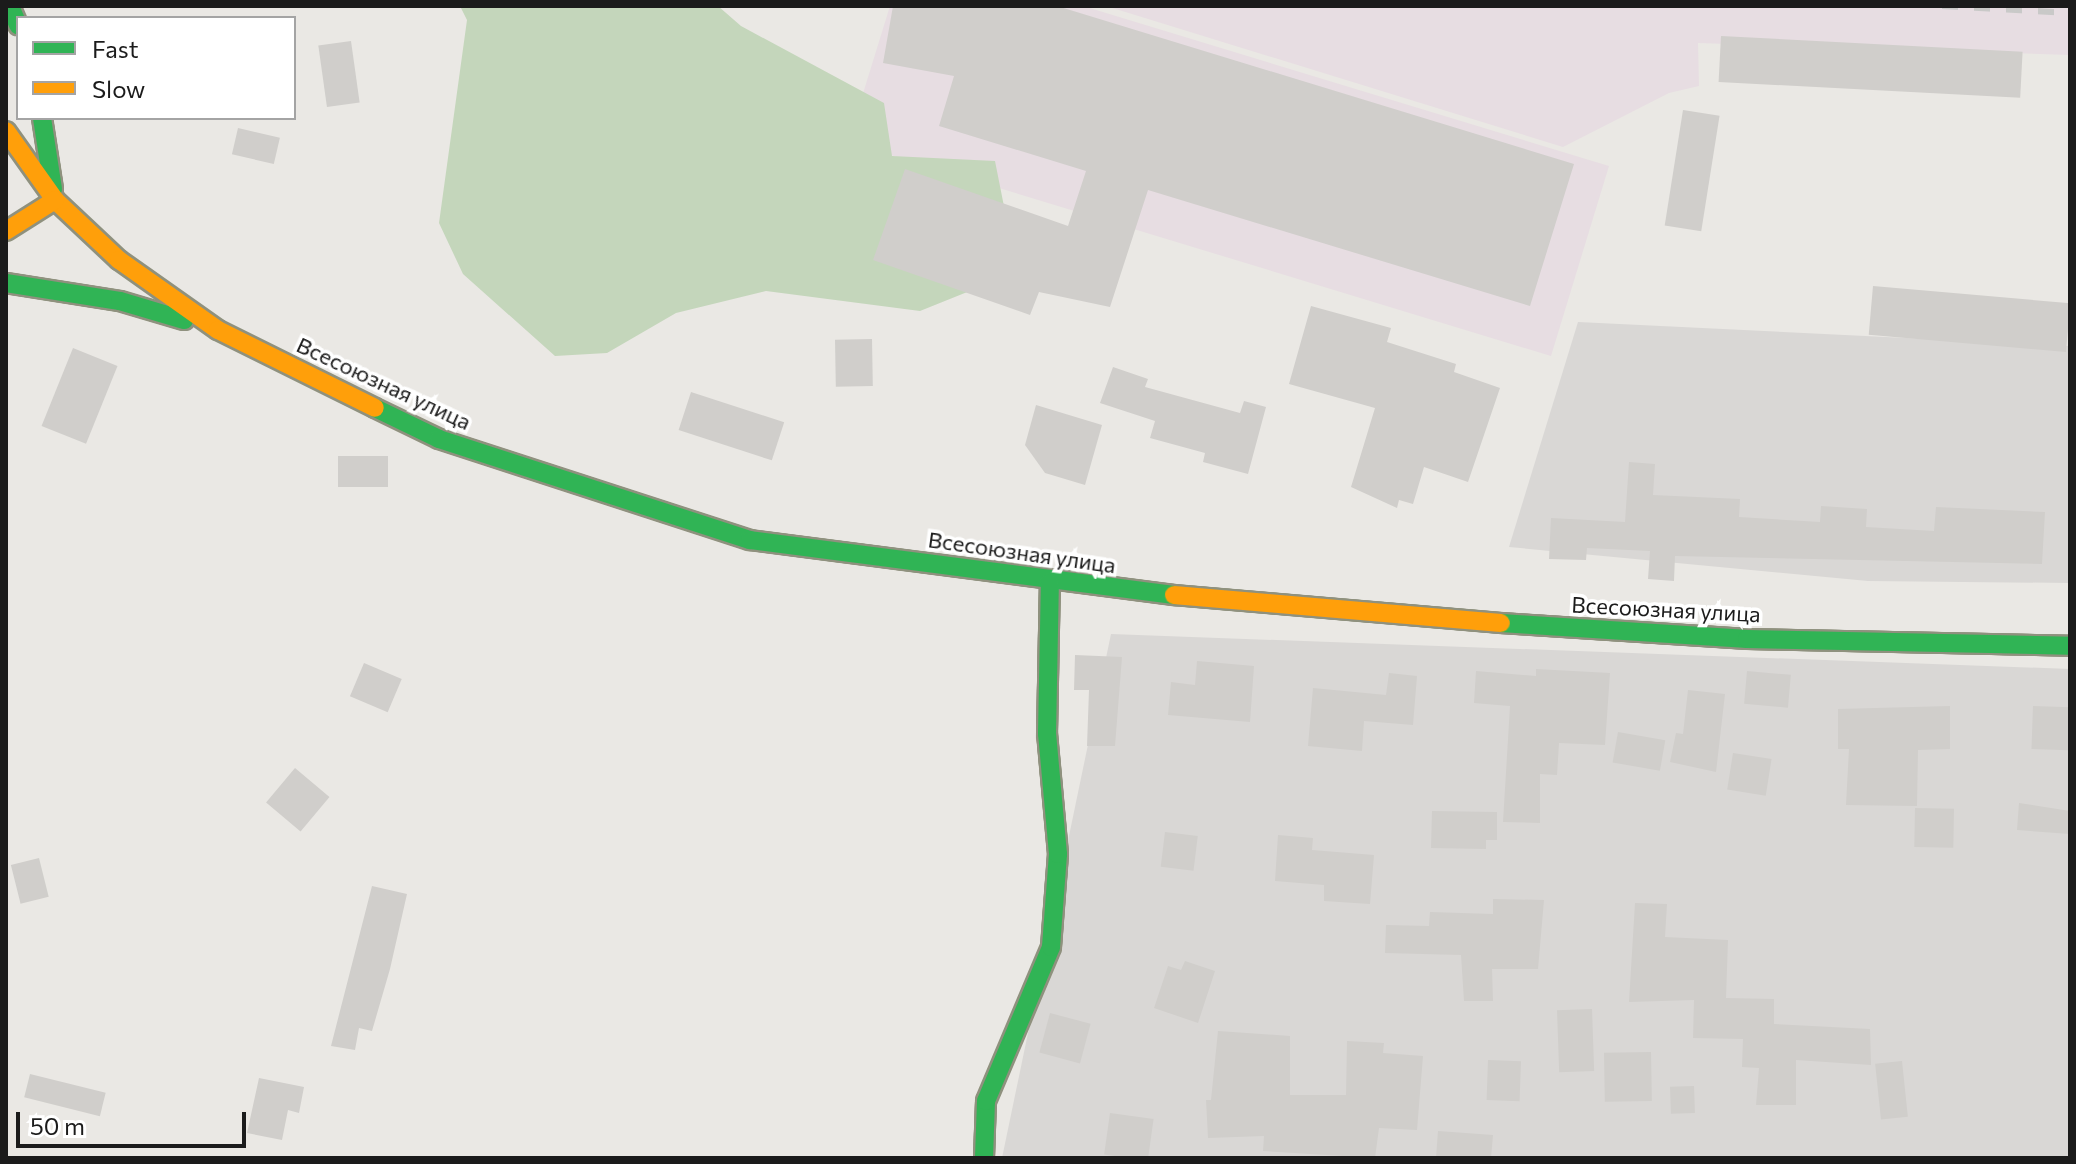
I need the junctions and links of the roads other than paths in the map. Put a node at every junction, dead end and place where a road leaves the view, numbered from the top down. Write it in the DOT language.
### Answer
graph roads {
  1 [pos="42,120"];
  2 [pos="6,131"];
  3 [pos="55,200"];
  4 [pos="6,231"];
  5 [pos="6,283"];
  6 [pos="218,330"];
  7 [pos="1050,583"];
  8 [pos="2070,646"];
  9 [pos="984,1158"];
  1 -- 3 [label="main road"];
  2 -- 3 [label="main road, Всесоюзная улица"];
  3 -- 4 [label="main road"];
  3 -- 6 [label="main road, Всесоюзная улица"];
  5 -- 6 [label="main road"];
  6 -- 7 [label="main road, Всесоюзная улица"];
  7 -- 8 [label="main road, Всесоюзная улица"];
  7 -- 9 [label="main road"];
}
